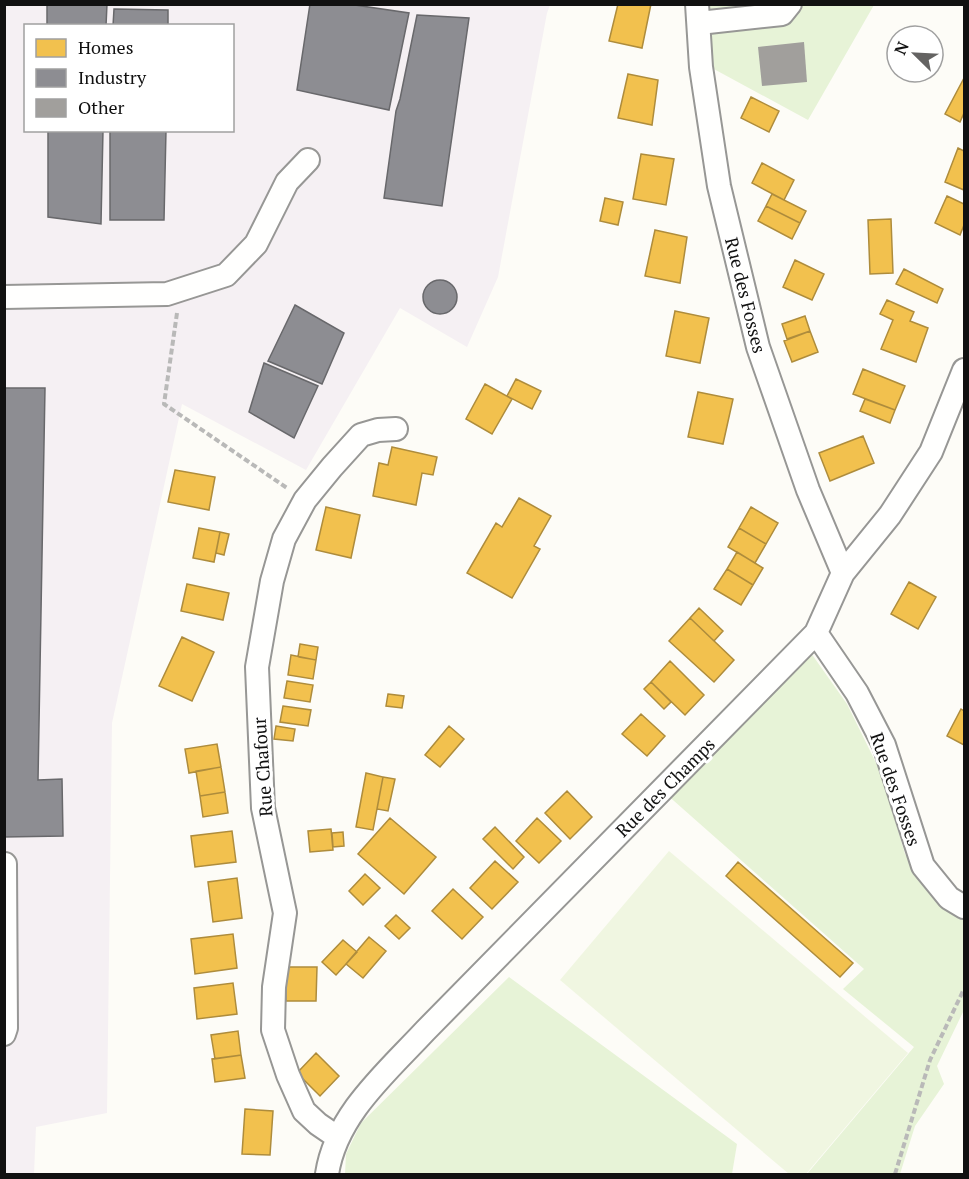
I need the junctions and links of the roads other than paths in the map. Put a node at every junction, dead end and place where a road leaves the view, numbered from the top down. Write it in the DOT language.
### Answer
graph roads {
  1 [pos="790,4"];
  2 [pos="698,14"];
  3 [pos="308,160"];
  4 [pos="4,297"];
  5 [pos="964,370"];
  6 [pos="396,429"];
  7 [pos="843,573"];
  8 [pos="816,633"];
  9 [pos="5,864"];
  10 [pos="964,907"];
  11 [pos="4,1034"];
  12 [pos="338,1137"];
  13 [pos="327,1174"];
  1 -- 2 [label="street"];
  2 -- 7 [label="street, Rue des Fosses"];
  3 -- 4 [label="street"];
  5 -- 7 [label="street, Rue des Champs"];
  6 -- 12 [label="street, Rue Chafour"];
  7 -- 8 [label="street, Rue des Champs"];
  8 -- 10 [label="street, Rue des Fosses"];
  8 -- 12 [label="street, Rue des Champs"];
  9 -- 11 [label="street"];
  12 -- 13 [label="street, Rue des Champs"];
}
